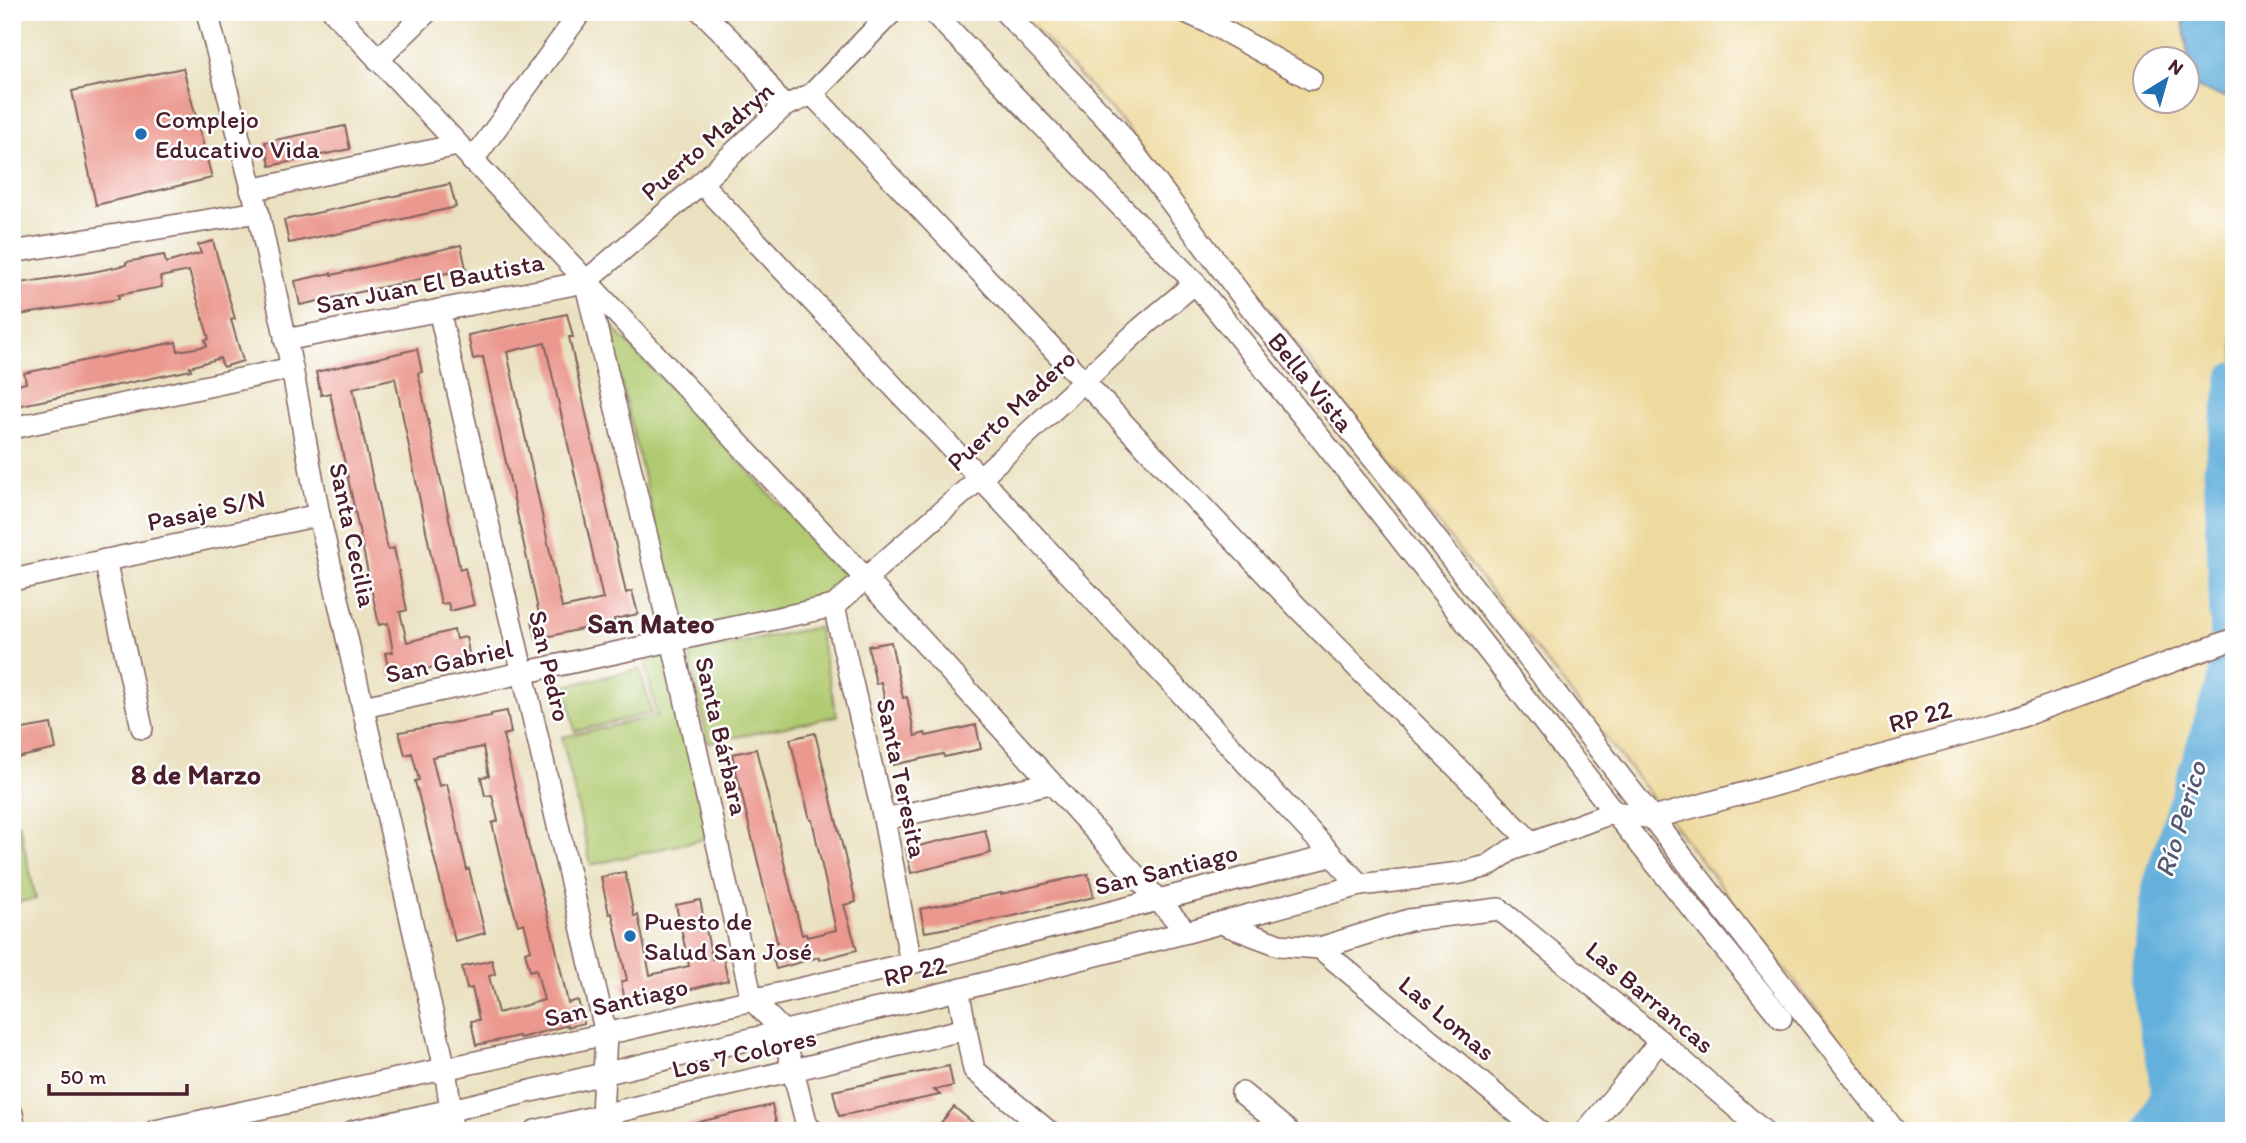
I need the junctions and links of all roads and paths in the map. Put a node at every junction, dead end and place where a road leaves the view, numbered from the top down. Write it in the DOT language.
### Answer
graph roads {
  1 [pos="207,12"];
  2 [pos="334,12"];
  3 [pos="427,12"];
  4 [pos="581,12"];
  5 [pos="702,12"];
  6 [pos="892,12"];
  7 [pos="933,12"];
  8 [pos="1005,12"];
  9 [pos="1186,12"];
  10 [pos="378,60"];
  11 [pos="1311,79"];
  12 [pos="812,94"];
  13 [pos="783,107"];
  14 [pos="457,145"];
  15 [pos="472,161"];
  16 [pos="701,183"];
  17 [pos="251,190"];
  18 [pos="258,212"];
  19 [pos="12,252"];
  20 [pos="585,282"];
  21 [pos="1195,282"];
  22 [pos="439,310"];
  23 [pos="285,340"];
  24 [pos="292,368"];
  25 [pos="1082,382"];
  26 [pos="12,428"];
  27 [pos="981,478"];
  28 [pos="319,514"];
  29 [pos="105,560"];
  30 [pos="866,579"];
  31 [pos="12,580"];
  32 [pos="834,606"];
  33 [pos="2234,639"];
  34 [pos="672,640"];
  35 [pos="523,674"];
  36 [pos="363,708"];
  37 [pos="142,729"];
  38 [pos="1051,783"];
  39 [pos="1614,812"];
  40 [pos="1653,818"];
  41 [pos="884,819"];
  42 [pos="1531,842"];
  43 [pos="1331,856"];
  44 [pos="1360,885"];
  45 [pos="1157,900"];
  46 [pos="1226,925"];
  47 [pos="1187,932"];
  48 [pos="1320,948"];
  49 [pos="911,963"];
  50 [pos="958,990"];
  51 [pos="752,1000"];
  52 [pos="1781,1018"];
  53 [pos="966,1029"];
  54 [pos="783,1031"];
  55 [pos="606,1034"];
  56 [pos="1660,1041"];
  57 [pos="445,1069"];
  58 [pos="793,1071"];
  59 [pos="604,1074"];
  60 [pos="1242,1093"];
  61 [pos="12,1114"];
  62 [pos="451,1120"];
  63 [pos="604,1123"];
  64 [pos="15,1131"];
  65 [pos="155,1131"];
  66 [pos="354,1131"];
  67 [pos="535,1131"];
  68 [pos="814,1131"];
  69 [pos="1048,1131"];
  70 [pos="1288,1131"];
  71 [pos="1539,1131"];
  72 [pos="1586,1131"];
  73 [pos="1763,1131"];
  74 [pos="1895,1131"];
  1 -- 17 [label="street, Santa Cecilia"];
  2 -- 10 [label="street"];
  3 -- 10 [label="street"];
  4 -- 15 [label="street"];
  5 -- 13 [label="street"];
  6 -- 12 [label="street, Puerto Madryn"];
  7 -- 21 [label="street, Bella Vista"];
  8 -- 40 [label="street"];
  9 -- 11 [label="street"];
  10 -- 14 [label="street"];
  12 -- 13 [label="street, Puerto Madryn"];
  12 -- 25 [label="street"];
  13 -- 16 [label="street, Puerto Madryn"];
  14 -- 15 [label="street"];
  14 -- 17 [label="street"];
  15 -- 20 [label="street"];
  16 -- 20 [label="street, Puerto Madryn"];
  16 -- 27 [label="street"];
  17 -- 18 [label="street, Santa Cecilia"];
  18 -- 19 [label="street"];
  18 -- 23 [label="street, Santa Cecilia"];
  20 -- 22 [label="street, San Juan El Bautista"];
  20 -- 30 [label="street"];
  20 -- 34 [label="street, Santa Bárbara"];
  21 -- 25 [label="street, Puerto Madero"];
  21 -- 39 [label="street, Bella Vista"];
  22 -- 23 [label="street, San Juan El Bautista"];
  22 -- 35 [label="street, San Pedro"];
  23 -- 24 [label="street, Santa Cecilia"];
  24 -- 26 [label="street"];
  24 -- 28 [label="street, Santa Cecilia"];
  25 -- 27 [label="street, Puerto Madero"];
  25 -- 42 [label="street"];
  27 -- 30 [label="street, Puerto Madero"];
  27 -- 43 [label="street"];
  28 -- 29 [label="street, Pasaje S/N"];
  28 -- 36 [label="street, Santa Cecilia"];
  29 -- 31 [label="street, Pasaje S/N"];
  29 -- 37 [label="street"];
  30 -- 32 [label="street, Puerto Madero"];
  30 -- 38 [label="street"];
  32 -- 34 [label="street, San Gabriel"];
  32 -- 41 [label="street, Santa Teresita"];
  33 -- 40 [label="street, RP 22"];
  34 -- 35 [label="street, San Gabriel"];
  34 -- 51 [label="street, Santa Bárbara"];
  35 -- 36 [label="street, San Gabriel"];
  35 -- 55 [label="street, San Pedro"];
  36 -- 57 [label="street, Santa Cecilia"];
  38 -- 41 [label="street"];
  38 -- 45 [label="street"];
  39 -- 40 [label="street, RP 22"];
  39 -- 42 [label="street, RP 22"];
  39 -- 52 [label="street, Bella Vista"];
  40 -- 74 [label="street"];
  41 -- 49 [label="street, Santa Teresita"];
  42 -- 44 [label="street, RP 22"];
  43 -- 44 [label="street"];
  43 -- 45 [label="street, San Santiago"];
  44 -- 47 [label="street, RP 22"];
  45 -- 47 [label="street"];
  45 -- 49 [label="street, San Santiago"];
  46 -- 48 [label="street"];
  47 -- 50 [label="street, RP 22"];
  48 -- 56 [label="street, Las Barrancas"];
  48 -- 71 [label="street, Las Lomas"];
  49 -- 51 [label="street, San Santiago"];
  50 -- 53 [label="street"];
  50 -- 54 [label="street, RP 22"];
  51 -- 54 [label="street"];
  51 -- 55 [label="street, San Santiago"];
  53 -- 58 [label="street, Los 7 Colores"];
  53 -- 69 [label="street"];
  54 -- 58 [label="street"];
  54 -- 59 [label="street, RP 22"];
  55 -- 57 [label="street, San Santiago"];
  55 -- 59 [label="street, San Pedro"];
  56 -- 72 [label="street"];
  56 -- 73 [label="street, Las Barrancas"];
  57 -- 62 [label="street, Santa Cecilia"];
  57 -- 65 [label="street, San Santiago"];
  58 -- 63 [label="street, Los 7 Colores"];
  58 -- 68 [label="street"];
  59 -- 62 [label="street, RP 22"];
  59 -- 63 [label="street, San Pedro"];
  60 -- 70 [label="street"];
  61 -- 64 [label="street"];
  62 -- 66 [label="street, RP 22"];
  63 -- 67 [label="street, Los 7 Colores"];
}
